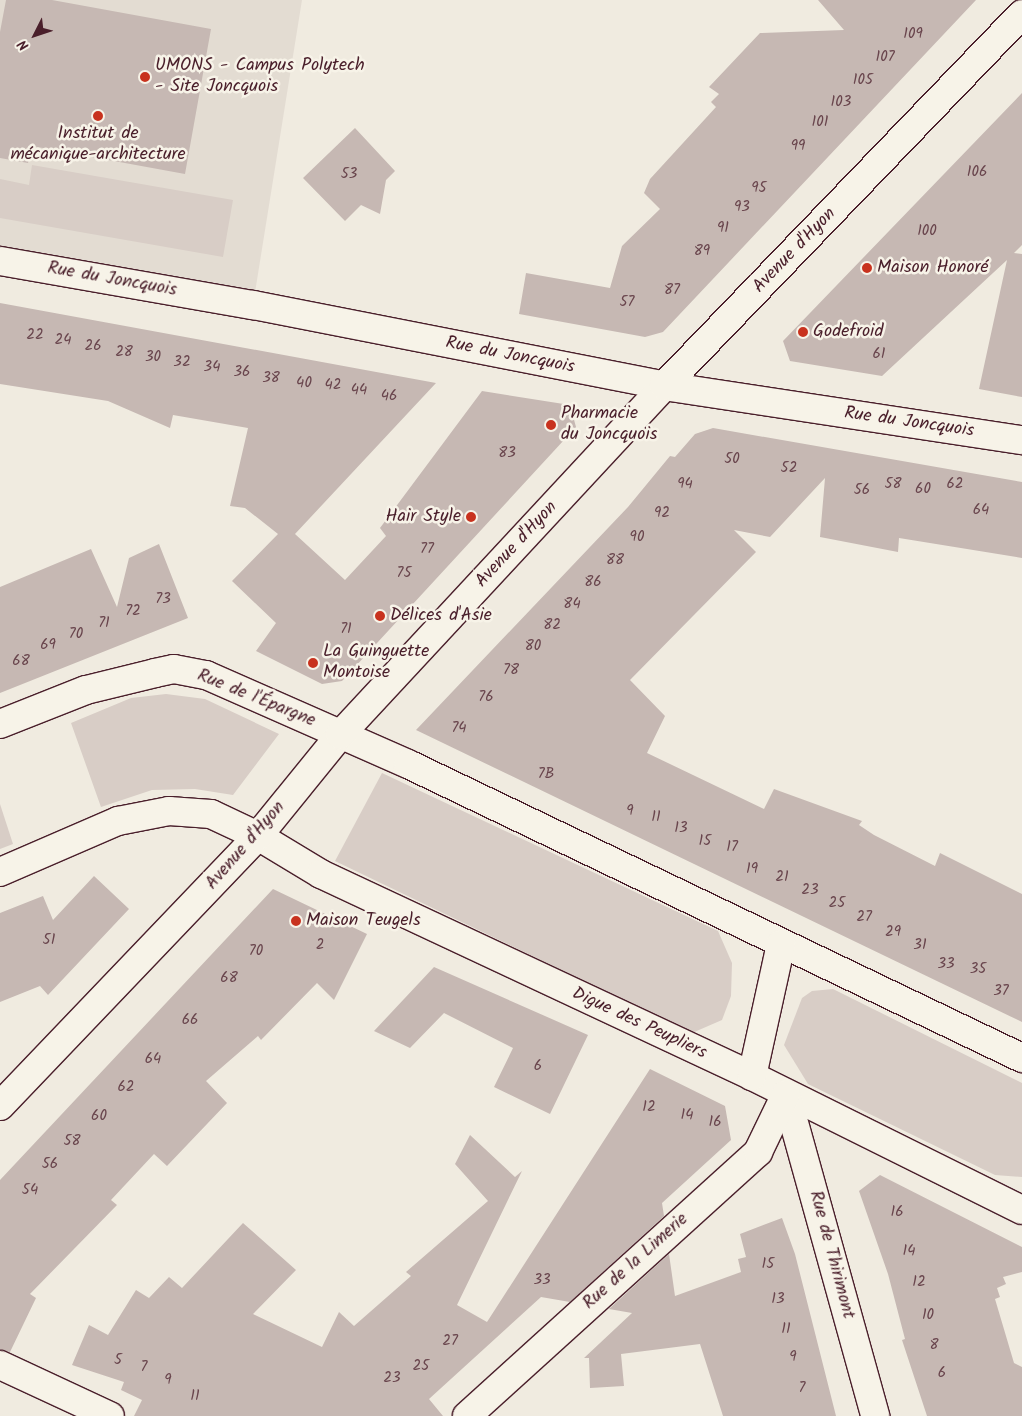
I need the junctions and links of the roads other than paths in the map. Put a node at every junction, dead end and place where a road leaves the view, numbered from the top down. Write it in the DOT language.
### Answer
graph roads {
  1 [pos="1022,14"];
  2 [pos="0,261"];
  3 [pos="664,386"];
  4 [pos="1022,440"];
  5 [pos="0,724"];
  6 [pos="340,735"];
  7 [pos="258,836"];
  8 [pos="0,872"];
  9 [pos="781,944"];
  10 [pos="1022,1058"];
  11 [pos="752,1076"];
  12 [pos="786,1094"];
  13 [pos="0,1106"];
  14 [pos="1022,1210"];
  15 [pos="0,1365"];
  16 [pos="110,1416"];
  17 [pos="467,1416"];
  18 [pos="875,1416"];
  1 -- 3 [label="street, Avenue d'Hyon"];
  2 -- 3 [label="street, Rue du Joncquois"];
  3 -- 4 [label="street, Rue du Joncquois"];
  3 -- 6 [label="street, Avenue d'Hyon"];
  5 -- 6 [label="street, Rue de l'Épargne"];
  6 -- 7 [label="street, Avenue d'Hyon"];
  6 -- 9 [label="street"];
  7 -- 8 [label="street, Digue des Peupliers"];
  7 -- 11 [label="street, Digue des Peupliers"];
  7 -- 13 [label="street, Avenue d'Hyon"];
  9 -- 10 [label="street"];
  9 -- 11 [label="street"];
  11 -- 12 [label="street, Digue des Peupliers"];
  12 -- 14 [label="street, Digue des Peupliers"];
  12 -- 17 [label="street, Rue de la Limerie"];
  12 -- 18 [label="street, Rue de Thirimont"];
  15 -- 16 [label="street"];
}
